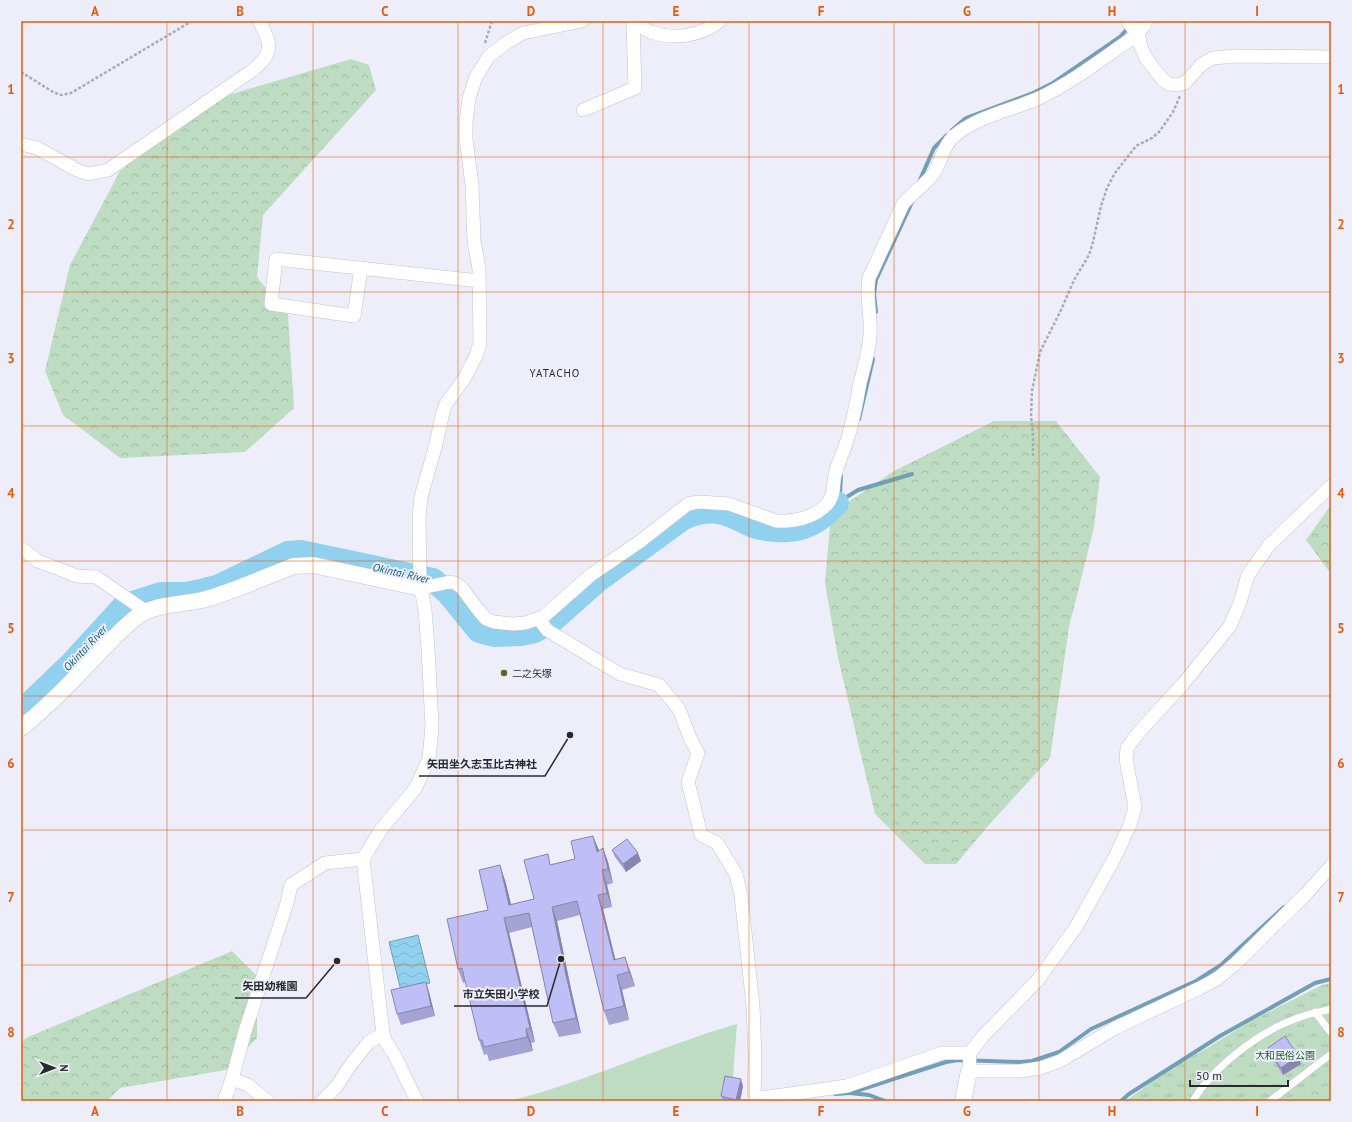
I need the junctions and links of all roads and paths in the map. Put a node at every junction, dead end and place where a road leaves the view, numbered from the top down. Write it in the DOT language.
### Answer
graph roads {
  1 [pos="192,21"];
  2 [pos="259,21"];
  3 [pos="582,21"];
  4 [pos="633,21"];
  5 [pos="720,21"];
  6 [pos="1128,21"];
  7 [pos="1146,21"];
  8 [pos="1138,34"];
  9 [pos="1331,57"];
  10 [pos="21,72"];
  11 [pos="1185,83"];
  12 [pos="583,110"];
  13 [pos="21,144"];
  14 [pos="361,268"];
  15 [pos="479,281"];
  16 [pos="1033,456"];
  17 [pos="1331,486"];
  18 [pos="21,548"];
  19 [pos="428,582"];
  20 [pos="147,612"];
  21 [pos="543,624"];
  22 [pos="21,728"];
  23 [pos="363,859"];
  24 [pos="1331,866"];
  25 [pos="1331,1009"];
  26 [pos="1315,1012"];
  27 [pos="1331,1033"];
  28 [pos="383,1034"];
  29 [pos="970,1053"];
  30 [pos="1331,1054"];
  31 [pos="969,1071"];
  32 [pos="232,1079"];
  33 [pos="753,1100"];
  34 [pos="224,1101"];
  35 [pos="267,1101"];
  36 [pos="322,1101"];
  37 [pos="417,1101"];
  38 [pos="963,1101"];
  39 [pos="1193,1101"];
  40 [pos="1270,1101"];
  1 -- 10 [label="path"];
  2 -- 13 [label="street"];
  3 -- 15 [label="street"];
  4 -- 5 [label="street"];
  4 -- 12 [label="street"];
  6 -- 8 [label="street"];
  7 -- 8 [label="street"];
  8 -- 11 [label="street"];
  8 -- 21 [label="street"];
  9 -- 11 [label="street"];
  11 -- 16 [label="path"];
  14 -- 14 [label="street"];
  14 -- 15 [label="street"];
  15 -- 19 [label="street"];
  17 -- 29 [label="street"];
  18 -- 20 [label="street"];
  19 -- 20 [label="street"];
  19 -- 21 [label="street"];
  19 -- 23 [label="street"];
  20 -- 22 [label="street"];
  21 -- 33 [label="street"];
  23 -- 28 [label="street"];
  23 -- 32 [label="street"];
  24 -- 31 [label="street"];
  25 -- 26 [label="lane"];
  26 -- 27 [label="lane"];
  26 -- 39 [label="lane"];
  28 -- 36 [label="street"];
  28 -- 37 [label="street"];
  29 -- 31 [label="street"];
  29 -- 33 [label="street"];
  30 -- 40 [label="lane"];
  31 -- 38 [label="street"];
  32 -- 34 [label="street"];
  32 -- 35 [label="street"];
}
